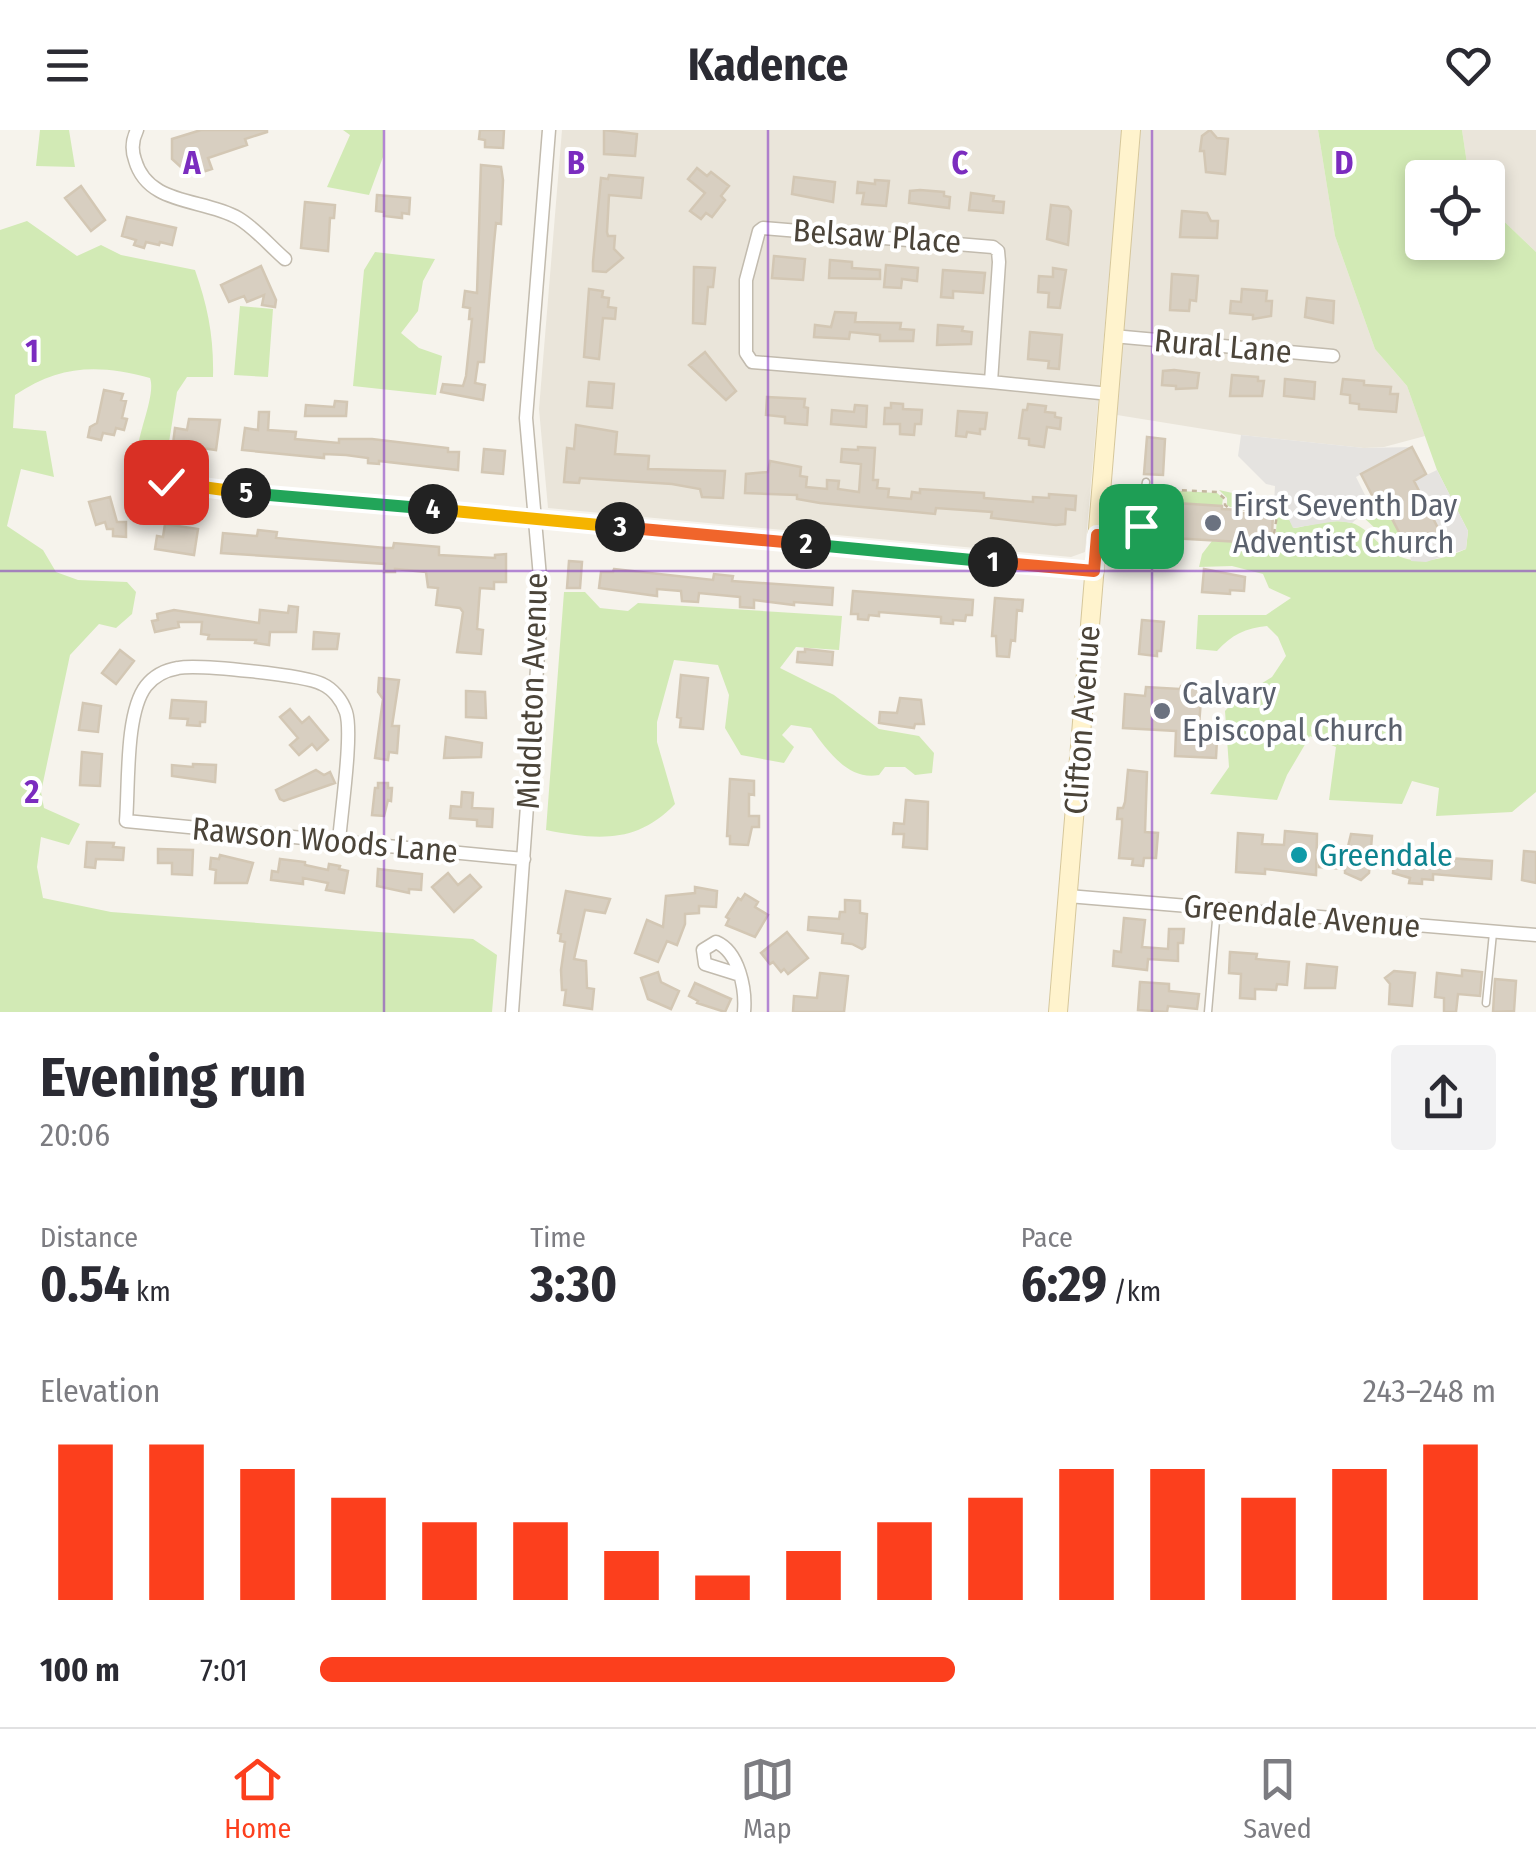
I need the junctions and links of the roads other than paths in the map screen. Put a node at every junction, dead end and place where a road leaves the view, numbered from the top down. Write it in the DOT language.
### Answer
graph roads {
  1 [pos="136,130"];
  2 [pos="550,130"];
  3 [pos="1131,130"];
  4 [pos="285,259"];
  5 [pos="1114,336"];
  6 [pos="1334,356"];
  7 [pos="991,382"];
  8 [pos="1110,394"];
  9 [pos="166,482"];
  10 [pos="1146,482"];
  11 [pos="534,519"];
  12 [pos="1097,535"];
  13 [pos="1094,571"];
  14 [pos="340,841"];
  15 [pos="524,859"];
  16 [pos="1068,896"];
  17 [pos="1216,908"];
  18 [pos="1494,932"];
  19 [pos="1536,935"];
  20 [pos="737,974"];
  21 [pos="1486,1003"];
  22 [pos="512,1012"];
  23 [pos="744,1012"];
  24 [pos="1058,1012"];
  25 [pos="1208,1012"];
  1 -- 4 [label="street"];
  2 -- 11 [label="street, Middleton Avenue"];
  3 -- 5 [label="main road, Clifton Avenue"];
  5 -- 6 [label="street, Rural Lane"];
  5 -- 8 [label="main road, Clifton Avenue"];
  7 -- 7 [label="street, Belsaw Place"];
  7 -- 8 [label="street, Belsaw Place"];
  8 -- 12 [label="main road, Clifton Avenue"];
  9 -- 11 [label="street"];
  10 -- 12 [label="lane"];
  11 -- 13 [label="street"];
  11 -- 15 [label="street, Middleton Avenue"];
  12 -- 13 [label="main road, Clifton Avenue"];
  13 -- 16 [label="main road, Clifton Avenue"];
  14 -- 14 [label="street, Rawson Woods Lane"];
  14 -- 15 [label="street, Rawson Woods Lane"];
  15 -- 22 [label="street, Middleton Avenue"];
  16 -- 17 [label="street, Greendale Avenue"];
  16 -- 24 [label="main road, Clifton Avenue"];
  17 -- 18 [label="street, Greendale Avenue"];
  17 -- 25 [label="lane"];
  18 -- 19 [label="street, Greendale Avenue"];
  18 -- 21 [label="lane"];
  20 -- 23 [label="street"];
}
